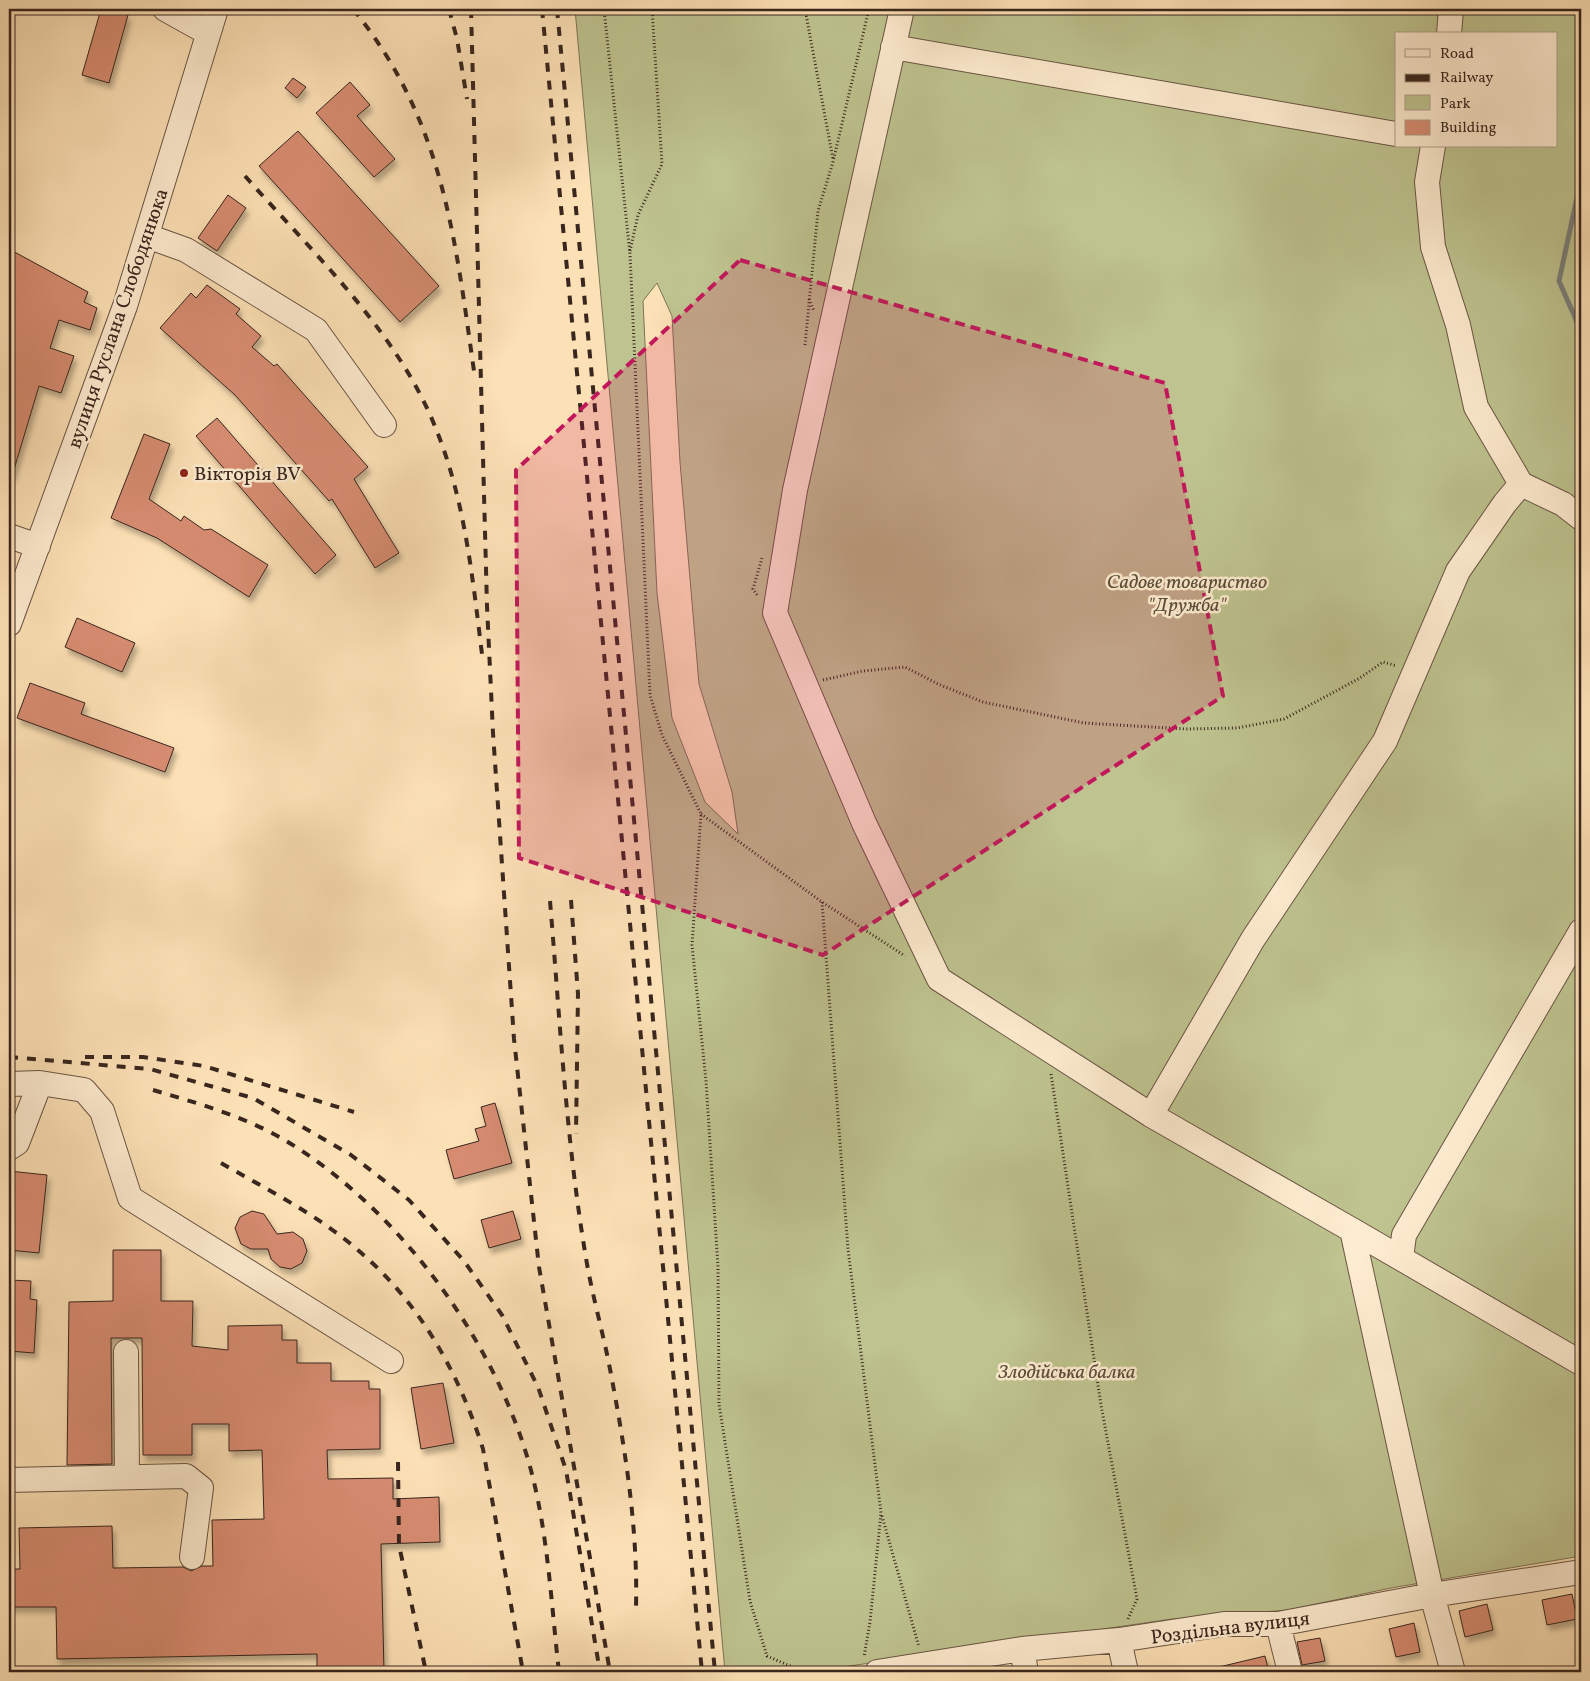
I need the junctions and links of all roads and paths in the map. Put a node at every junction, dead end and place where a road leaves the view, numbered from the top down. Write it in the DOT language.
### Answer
graph roads {
  1 [pos="165,9"];
  2 [pos="216,9"];
  3 [pos="604,9"];
  4 [pos="652,9"];
  5 [pos="805,9"];
  6 [pos="869,9"];
  7 [pos="902,9"];
  8 [pos="1450,9"];
  9 [pos="1449,32"];
  10 [pos="208,33"];
  11 [pos="893,47"];
  12 [pos="1395,134"];
  13 [pos="1433,148"];
  14 [pos="833,162"];
  15 [pos="147,236"];
  16 [pos="630,254"];
  17 [pos="805,351"];
  18 [pos="384,425"];
  19 [pos="1521,484"];
  20 [pos="1581,518"];
  21 [pos="9,536"];
  22 [pos="38,546"];
  23 [pos="9,624"];
  24 [pos="1415,670"];
  25 [pos="805,684"];
  26 [pos="701,814"];
  27 [pos="822,902"];
  28 [pos="1581,931"];
  29 [pos="906,957"];
  30 [pos="1040,1045"];
  31 [pos="40,1083"];
  32 [pos="9,1084"];
  33 [pos="1152,1115"];
  34 [pos="9,1148"];
  35 [pos="1352,1230"];
  36 [pos="1401,1258"];
  37 [pos="126,1352"];
  38 [pos="391,1361"];
  39 [pos="1581,1363"];
  40 [pos="128,1477"];
  41 [pos="9,1480"];
  42 [pos="881,1513"];
  43 [pos="192,1557"];
  44 [pos="1581,1572"];
  45 [pos="1432,1594"];
  46 [pos="1278,1624"];
  47 [pos="1119,1640"];
  48 [pos="1022,1649"];
  49 [pos="923,1664"];
  50 [pos="870,1668"];
  51 [pos="804,1672"];
  52 [pos="1026,1672"];
  53 [pos="1126,1672"];
  54 [pos="1290,1672"];
  55 [pos="1453,1672"];
  1 -- 10 [label="street"];
  2 -- 10 [label="street, вулиця Руслана Слободянюка"];
  3 -- 16 [label="path"];
  4 -- 16 [label="path"];
  5 -- 14 [label="path"];
  6 -- 14 [label="path"];
  7 -- 11 [label="street"];
  8 -- 9 [label="street"];
  10 -- 15 [label="street, вулиця Руслана Слободянюка"];
  11 -- 12 [label="street"];
  11 -- 25 [label="street"];
  13 -- 19 [label="street"];
  14 -- 17 [label="path"];
  15 -- 18 [label="street"];
  15 -- 22 [label="street, вулиця Руслана Слободянюка"];
  16 -- 26 [label="path"];
  19 -- 20 [label="street"];
  19 -- 24 [label="street"];
  21 -- 22 [label="street"];
  22 -- 23 [label="street, вулиця Руслана Слободянюка"];
  24 -- 25 [label="path"];
  24 -- 33 [label="street"];
  25 -- 30 [label="street"];
  26 -- 27 [label="path"];
  26 -- 51 [label="path"];
  27 -- 29 [label="path"];
  27 -- 42 [label="path"];
  28 -- 36 [label="street"];
  30 -- 33 [label="street"];
  30 -- 47 [label="path"];
  31 -- 32 [label="street"];
  31 -- 34 [label="street"];
  31 -- 38 [label="street"];
  33 -- 35 [label="street"];
  35 -- 36 [label="street"];
  35 -- 45 [label="street"];
  36 -- 39 [label="street"];
  37 -- 40 [label="street"];
  40 -- 41 [label="street"];
  40 -- 43 [label="street"];
  42 -- 49 [label="path"];
  42 -- 50 [label="path"];
  44 -- 45 [label="street, Роздільна вулиця"];
  45 -- 46 [label="street, Роздільна вулиця"];
  45 -- 55 [label="street"];
  46 -- 47 [label="street, Роздільна вулиця"];
  46 -- 54 [label="street"];
  47 -- 48 [label="street, Роздільна вулиця"];
  47 -- 53 [label="street"];
  48 -- 49 [label="street, Роздільна вулиця"];
  48 -- 52 [label="street"];
  49 -- 50 [label="street, Роздільна вулиця"];
}
